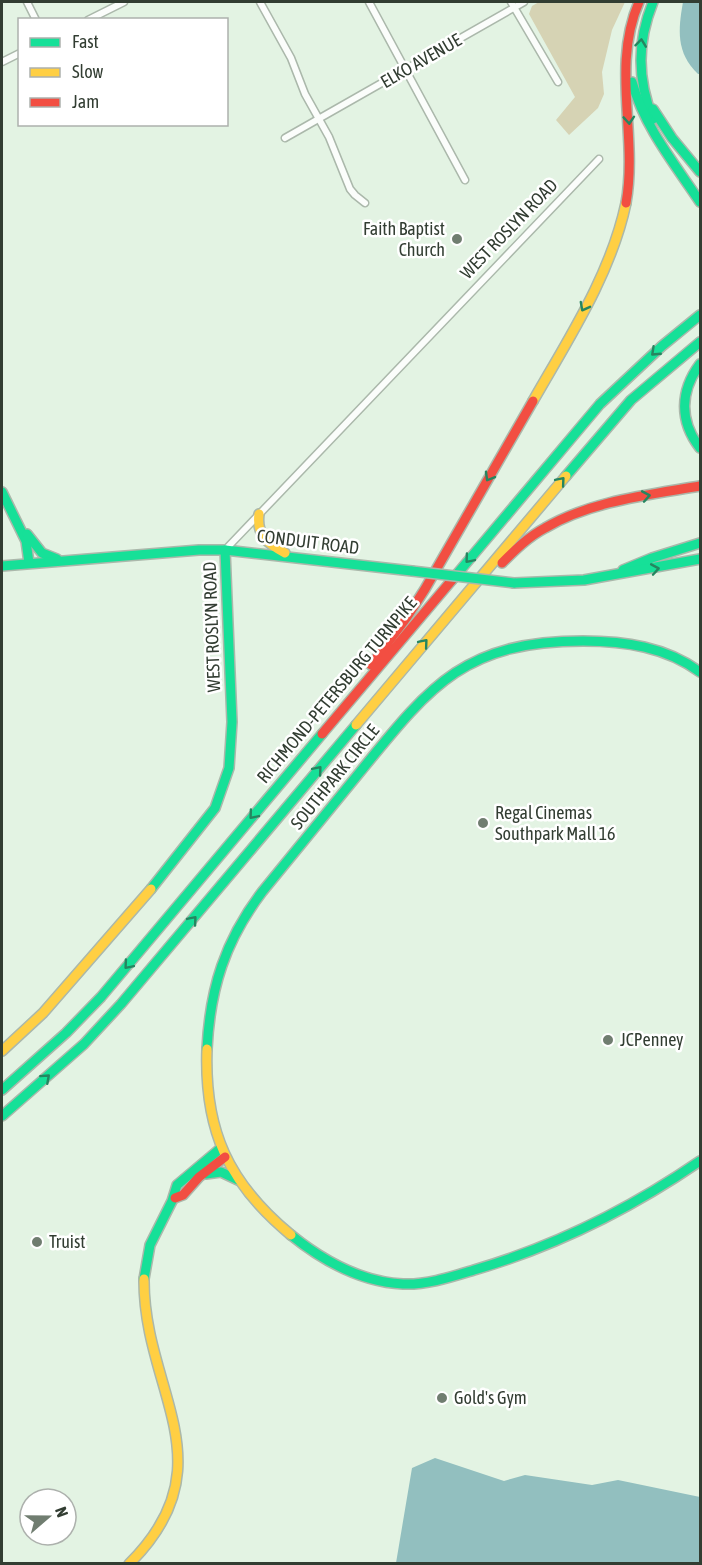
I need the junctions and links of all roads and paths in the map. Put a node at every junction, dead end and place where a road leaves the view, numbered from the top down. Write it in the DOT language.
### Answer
graph roads {
  1 [pos="27,2"];
  2 [pos="124,2"];
  3 [pos="260,2"];
  4 [pos="369,2"];
  5 [pos="524,2"];
  6 [pos="640,2"];
  7 [pos="653,2"];
  8 [pos="513,4"];
  9 [pos="35,18"];
  10 [pos="92,18"];
  11 [pos="18,54"];
  12 [pos="2,62"];
  13 [pos="406,69"];
  14 [pos="558,82"];
  15 [pos="643,87"];
  16 [pos="318,120"];
  17 [pos="285,138"];
  18 [pos="599,159"];
  19 [pos="700,171"];
  20 [pos="465,180"];
  21 [pos="700,190"];
  22 [pos="700,202"];
  23 [pos="365,203"];
  24 [pos="700,315"];
  25 [pos="700,342"];
  26 [pos="700,364"];
  27 [pos="700,448"];
  28 [pos="700,486"];
  29 [pos="2,492"];
  30 [pos="260,514"];
  31 [pos="15,518"];
  32 [pos="700,543"];
  33 [pos="225,550"];
  34 [pos="290,556"];
  35 [pos="700,560"];
  36 [pos="62,561"];
  37 [pos="29,563"];
  38 [pos="2,566"];
  39 [pos="609,576"];
  40 [pos="442,622"];
  41 [pos="700,672"];
  42 [pos="322,734"];
  43 [pos="2,1052"];
  44 [pos="2,1090"];
  45 [pos="2,1116"];
  46 [pos="221,1148"];
  47 [pos="225,1157"];
  48 [pos="700,1161"];
  49 [pos="199,1177"];
  50 [pos="242,1183"];
  51 [pos="175,1198"];
  52 [pos="129,1563"];
  1 -- 9 [label="street"];
  2 -- 10 [label="street"];
  3 -- 16 [label="street"];
  4 -- 13 [label="street"];
  5 -- 8 [label="street, ELKO AVENUE"];
  6 -- 22 [label="main road"];
  6 -- 42 [label="main road, one-way"];
  15 -- 7 [label="main road, one-way"];
  8 -- 13 [label="street, ELKO AVENUE"];
  8 -- 14 [label="street"];
  11 -- 12 [label="street"];
  13 -- 16 [label="street, ELKO AVENUE"];
  13 -- 20 [label="street"];
  15 -- 19 [label="main road"];
  15 -- 21 [label="main road"];
  16 -- 17 [label="street, ELKO AVENUE"];
  16 -- 23 [label="street"];
  18 -- 30 [label="street, WEST ROSLYN ROAD"];
  24 -- 42 [label="main road, RICHMOND-PETERSBURG TURNPIKE, one-way"];
  40 -- 25 [label="main road, RICHMOND-PETERSBURG TURNPIKE, one-way"];
  26 -- 27 [label="main road"];
  40 -- 28 [label="main road, one-way"];
  29 -- 31 [label="main road"];
  30 -- 33 [label="street, WEST ROSLYN ROAD"];
  30 -- 34 [label="main road"];
  31 -- 36 [label="main road"];
  31 -- 37 [label="main road"];
  32 -- 39 [label="main road, CONDUIT ROAD"];
  33 -- 34 [label="main road, CONDUIT ROAD"];
  33 -- 36 [label="main road, CONDUIT ROAD"];
  33 -- 43 [label="main road, WEST ROSLYN ROAD"];
  34 -- 39 [label="main road, CONDUIT ROAD, bridge"];
  39 -- 35 [label="main road, CONDUIT ROAD, one-way"];
  36 -- 37 [label="main road, CONDUIT ROAD"];
  37 -- 38 [label="main road, CONDUIT ROAD"];
  45 -- 40 [label="main road, RICHMOND-PETERSBURG TURNPIKE, one-way"];
  41 -- 46 [label="main road, SOUTHPARK CIRCLE"];
  42 -- 44 [label="main road, RICHMOND-PETERSBURG TURNPIKE, one-way"];
  46 -- 47 [label="main road, SOUTHPARK CIRCLE"];
  46 -- 51 [label="main road"];
  47 -- 49 [label="main road"];
  47 -- 50 [label="main road, SOUTHPARK CIRCLE"];
  48 -- 50 [label="main road, SOUTHPARK CIRCLE"];
  49 -- 50 [label="main road"];
  49 -- 51 [label="main road"];
  51 -- 52 [label="main road"];
}
